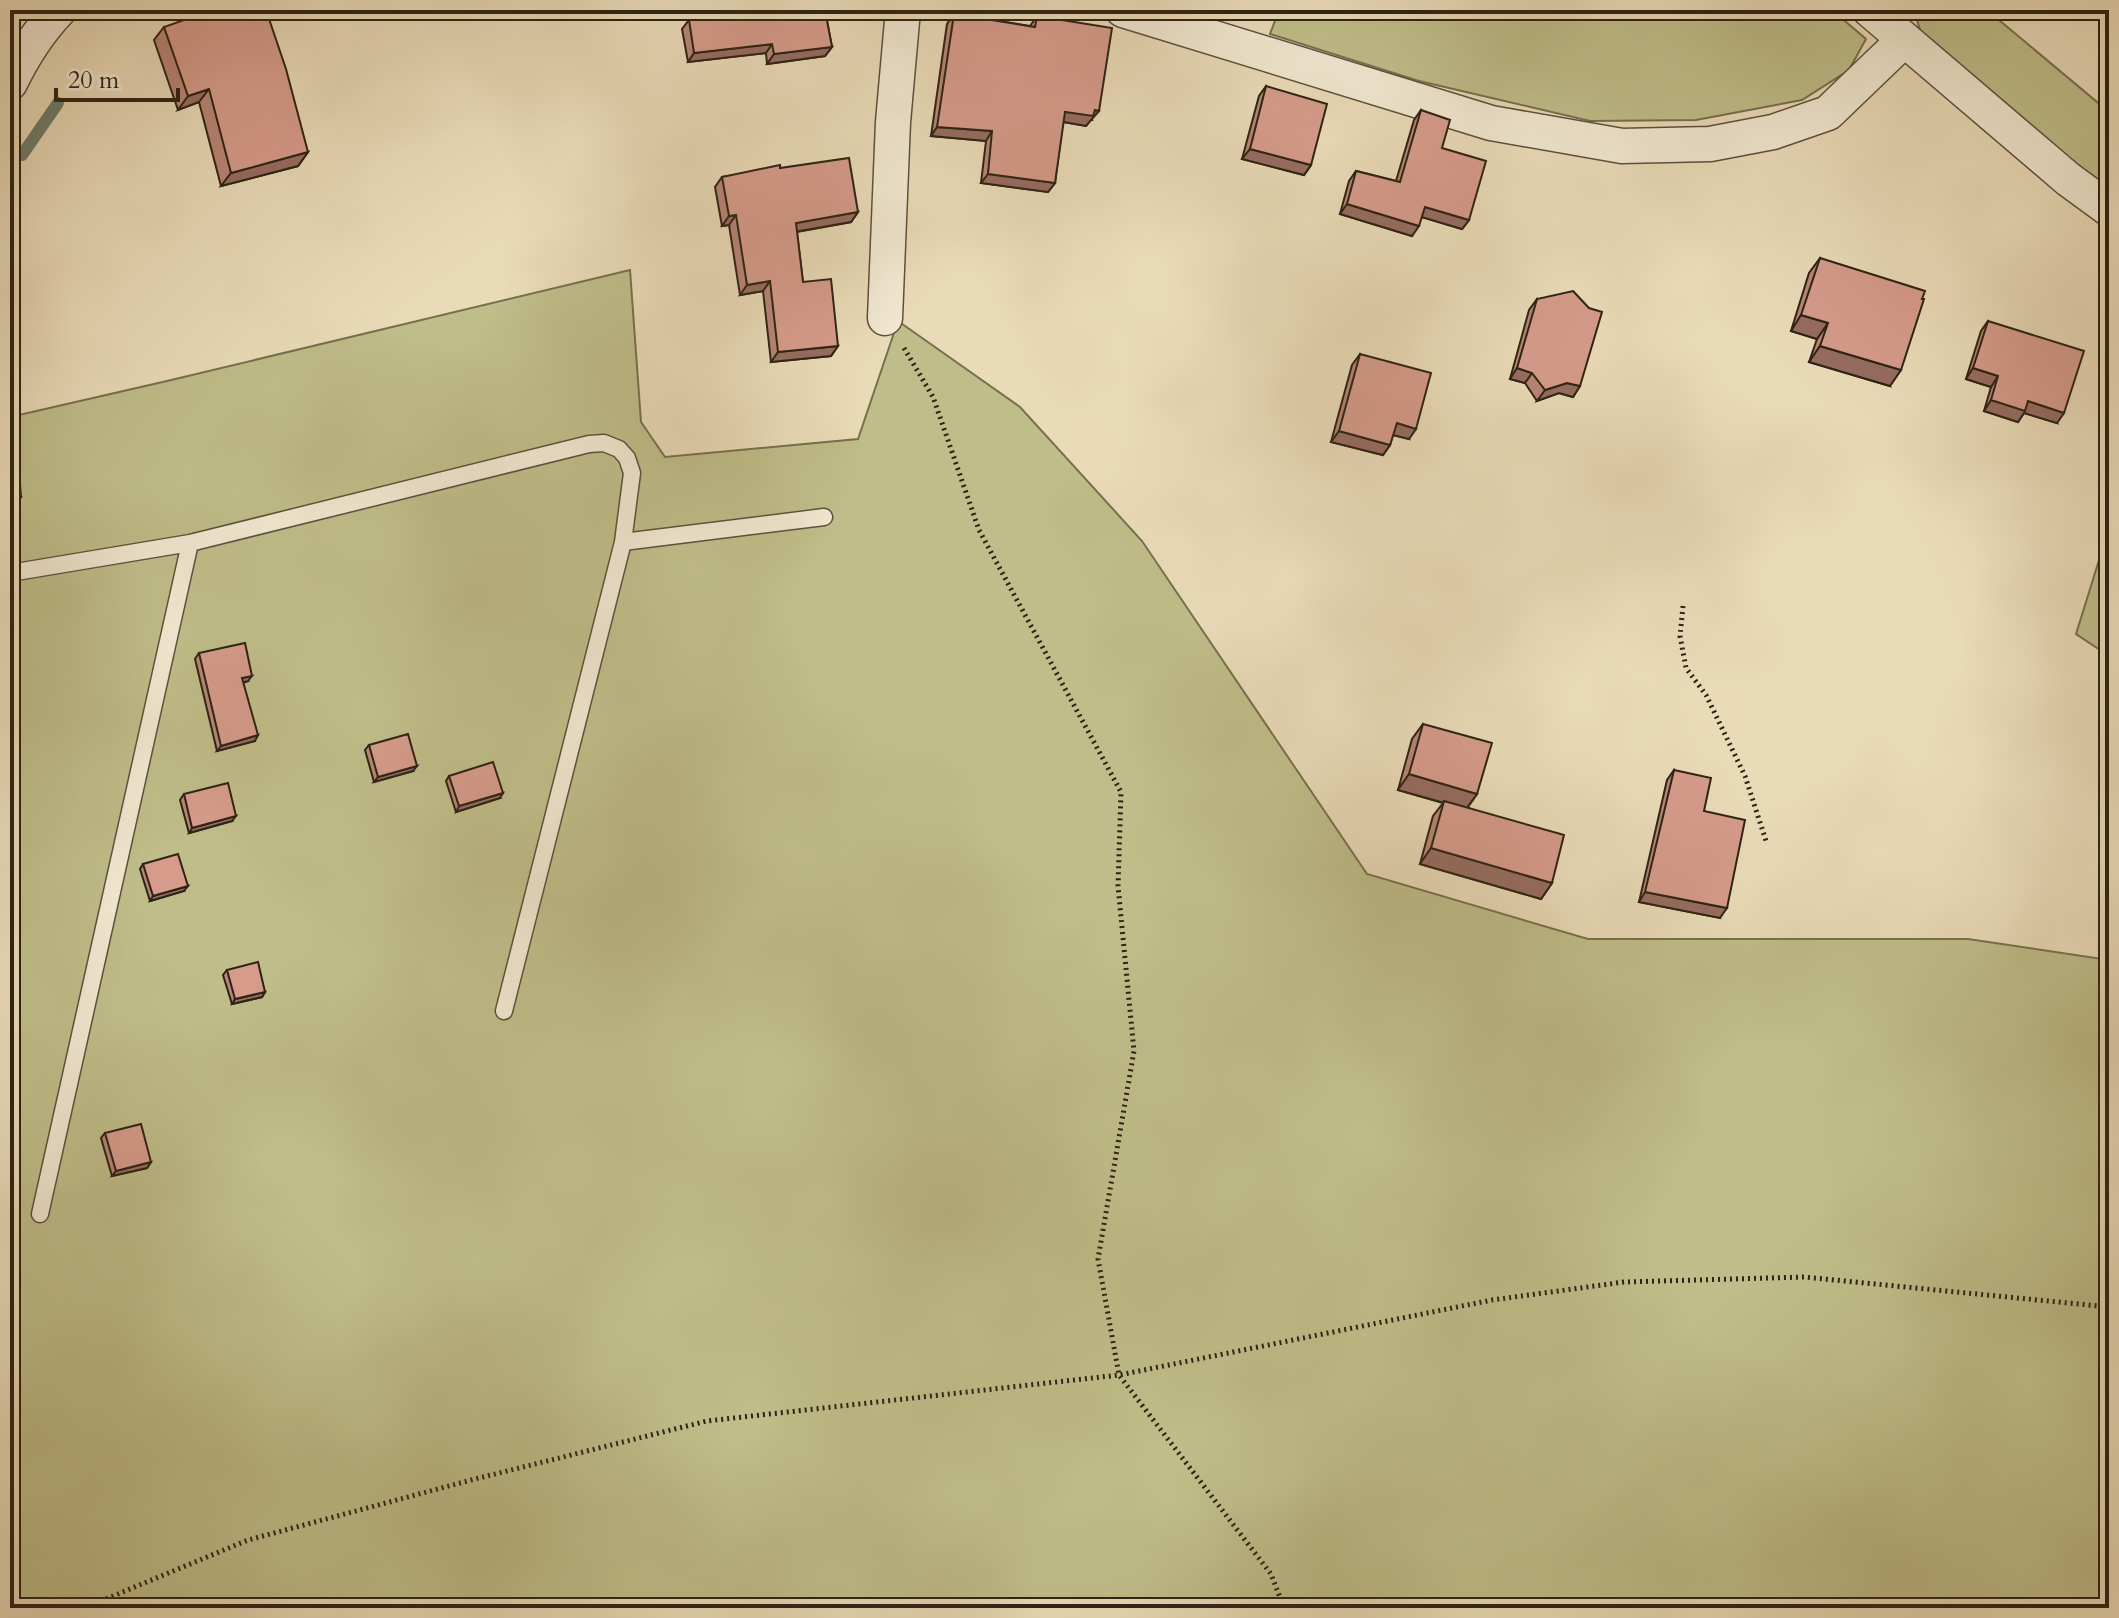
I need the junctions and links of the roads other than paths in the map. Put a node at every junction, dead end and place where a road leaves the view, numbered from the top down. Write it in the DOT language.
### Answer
graph roads {
  1 [pos="59,10"];
  2 [pos="903,10"];
  3 [pos="1123,10"];
  4 [pos="1870,10"];
  5 [pos="1904,40"];
  6 [pos="10,83"];
  7 [pos="2109,209"];
  8 [pos="885,318"];
  9 [pos="824,517"];
  10 [pos="623,542"];
  11 [pos="190,543"];
  12 [pos="10,573"];
  13 [pos="504,1011"];
  14 [pos="40,1214"];
  1 -- 6 [label="street"];
  2 -- 8 [label="street"];
  3 -- 5 [label="street"];
  4 -- 5 [label="street"];
  5 -- 7 [label="street"];
  9 -- 10 [label="lane"];
  10 -- 11 [label="lane"];
  10 -- 13 [label="lane"];
  11 -- 12 [label="lane"];
  11 -- 14 [label="lane"];
}
